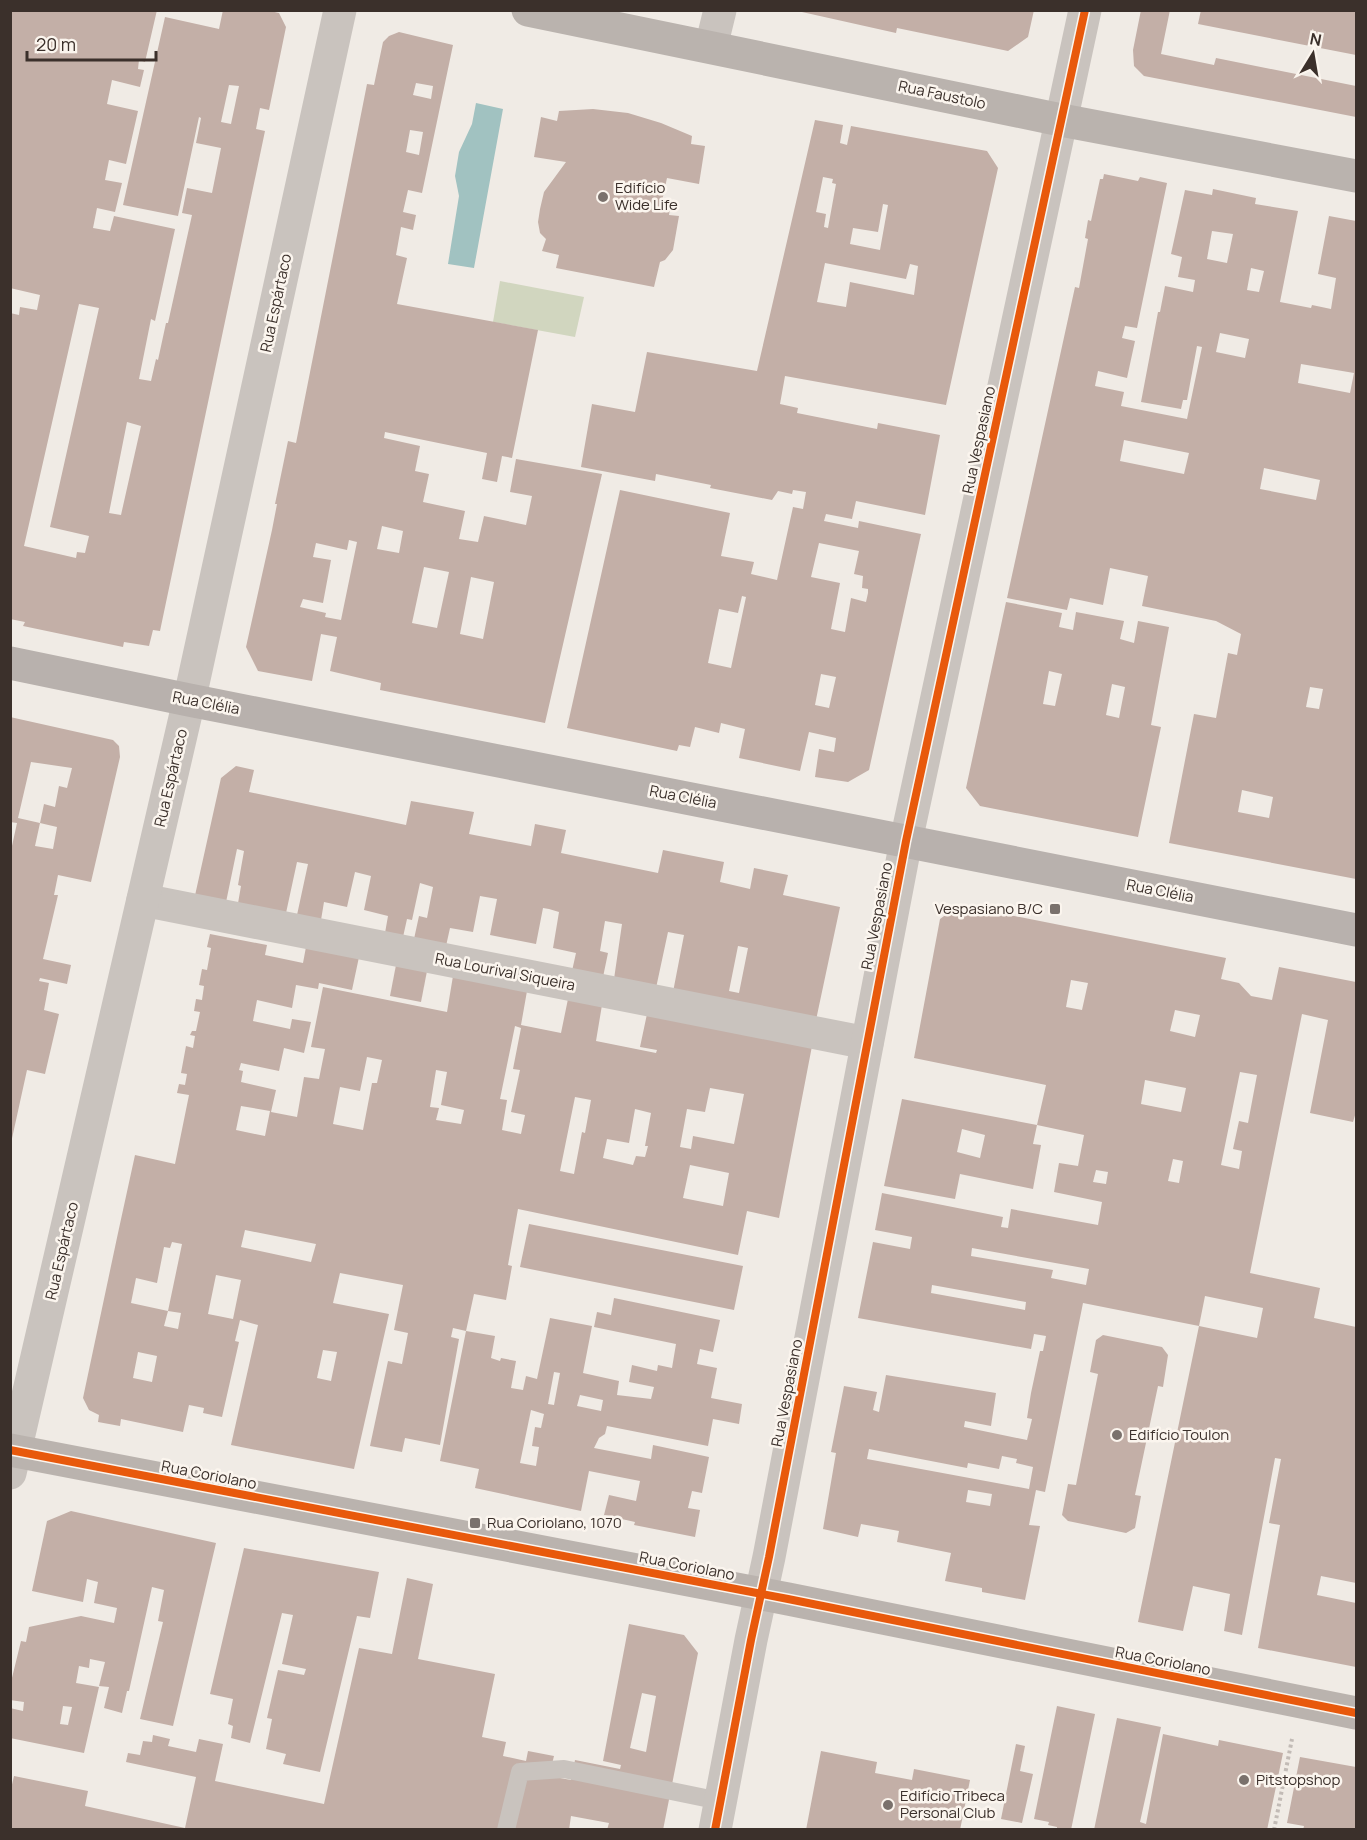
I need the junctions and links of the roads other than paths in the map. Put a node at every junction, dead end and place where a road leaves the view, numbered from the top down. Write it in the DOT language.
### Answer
graph roads {
  1 [pos="340,10"];
  2 [pos="528,10"];
  3 [pos="720,10"];
  4 [pos="1085,10"];
  5 [pos="711,47"];
  6 [pos="1061,120"];
  7 [pos="1356,176"];
  8 [pos="10,663"];
  9 [pos="189,700"];
  10 [pos="906,841"];
  11 [pos="143,900"];
  12 [pos="1356,930"];
  13 [pos="867,1043"];
  14 [pos="12,1458"];
  15 [pos="761,1594"];
  16 [pos="1356,1713"];
  17 [pos="718,1815"];
  18 [pos="506,1830"];
  1 -- 9 [label="street, Rua Espártaco"];
  2 -- 5 [label="street, Rua Faustolo"];
  3 -- 5 [label="street"];
  4 -- 6 [label="street, Rua Vespasiano"];
  5 -- 6 [label="street, Rua Faustolo"];
  6 -- 7 [label="street, Rua Faustolo"];
  6 -- 10 [label="street, Rua Vespasiano"];
  8 -- 9 [label="main road, Rua Clélia"];
  9 -- 10 [label="main road, Rua Clélia"];
  9 -- 11 [label="street, Rua Espártaco"];
  10 -- 12 [label="main road, Rua Clélia"];
  10 -- 13 [label="street, Rua Vespasiano"];
  11 -- 13 [label="street, Rua Lourival Siqueira"];
  11 -- 14 [label="street, Rua Espártaco"];
  13 -- 15 [label="street, Rua Vespasiano"];
  14 -- 15 [label="street, Rua Coriolano"];
  15 -- 16 [label="street, Rua Coriolano"];
  15 -- 17 [label="street, Rua Vespasiano"];
  17 -- 18 [label="lane"];
}
